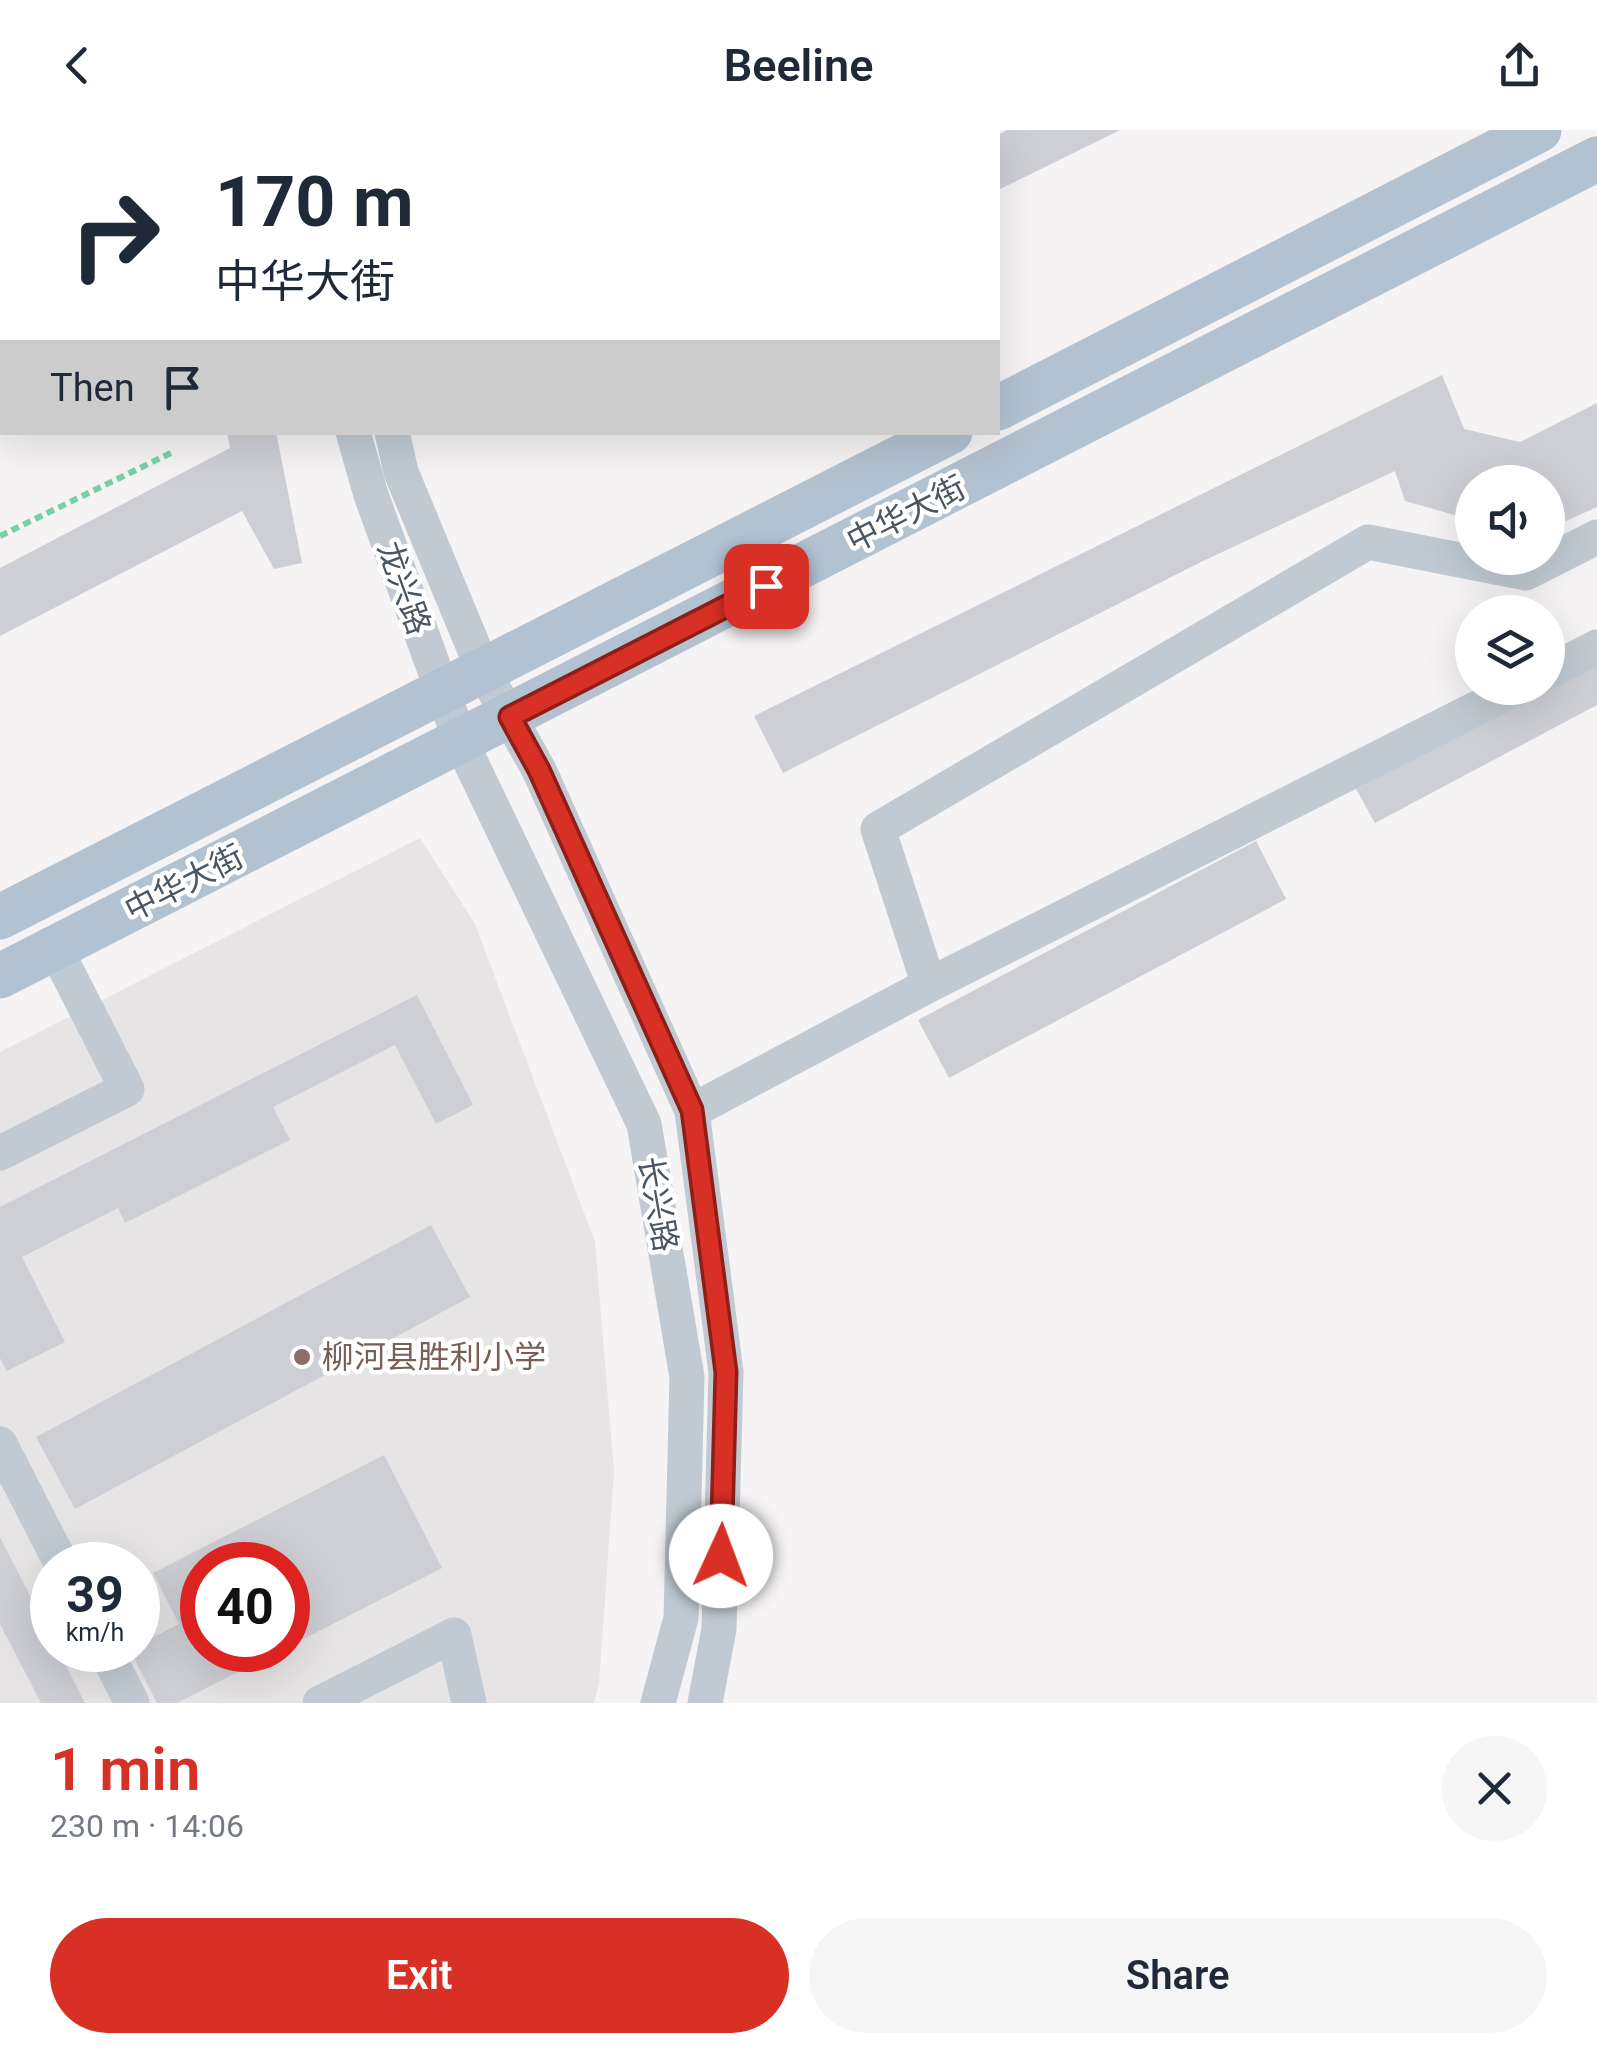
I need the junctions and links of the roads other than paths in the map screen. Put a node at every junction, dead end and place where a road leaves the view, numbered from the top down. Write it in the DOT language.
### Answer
graph roads {
  1 [pos="1540,130"];
  2 [pos="1597,160"];
  3 [pos="1000,407"];
  4 [pos="354,435"];
  5 [pos="393,435"];
  6 [pos="927,438"];
  7 [pos="1597,538"];
  8 [pos="1597,647"];
  9 [pos="1565,663"];
  10 [pos="484,672"];
  11 [pos="441,693"];
  12 [pos="1483,705"];
  13 [pos="510,717"];
  14 [pos="461,742"];
  15 [pos="0,918"];
  16 [pos="55,948"];
  17 [pos="0,976"];
  18 [pos="930,985"];
  19 [pos="692,1110"];
  20 [pos="0,1153"];
  21 [pos="0,1444"];
  22 [pos="50,1542"];
  23 [pos="116,1672"];
  24 [pos="132,1703"];
  25 [pos="320,1703"];
  26 [pos="469,1703"];
  27 [pos="658,1703"];
  28 [pos="705,1703"];
  1 -- 3 [label="main road"];
  2 -- 13 [label="main road, 中华大街"];
  4 -- 11 [label="street, 龙兴路"];
  5 -- 10 [label="street, 龙兴路"];
  6 -- 10 [label="main road, 中华大街"];
  7 -- 18 [label="street"];
  8 -- 9 [label="street"];
  10 -- 11 [label="main road, 中华大街"];
  10 -- 13 [label="street, 龙兴路"];
  11 -- 14 [label="street, 龙兴路"];
  11 -- 15 [label="main road, 中华大街"];
  12 -- 18 [label="street"];
  13 -- 14 [label="main road, 中华大街"];
  13 -- 19 [label="street, 长兴路"];
  14 -- 16 [label="main road, 中华大街"];
  14 -- 27 [label="street, 长兴路"];
  16 -- 17 [label="main road, 中华大街"];
  16 -- 20 [label="street"];
  18 -- 19 [label="street"];
  19 -- 28 [label="street, 长兴路"];
  21 -- 22 [label="street"];
  23 -- 24 [label="street"];
  25 -- 26 [label="street"];
}
